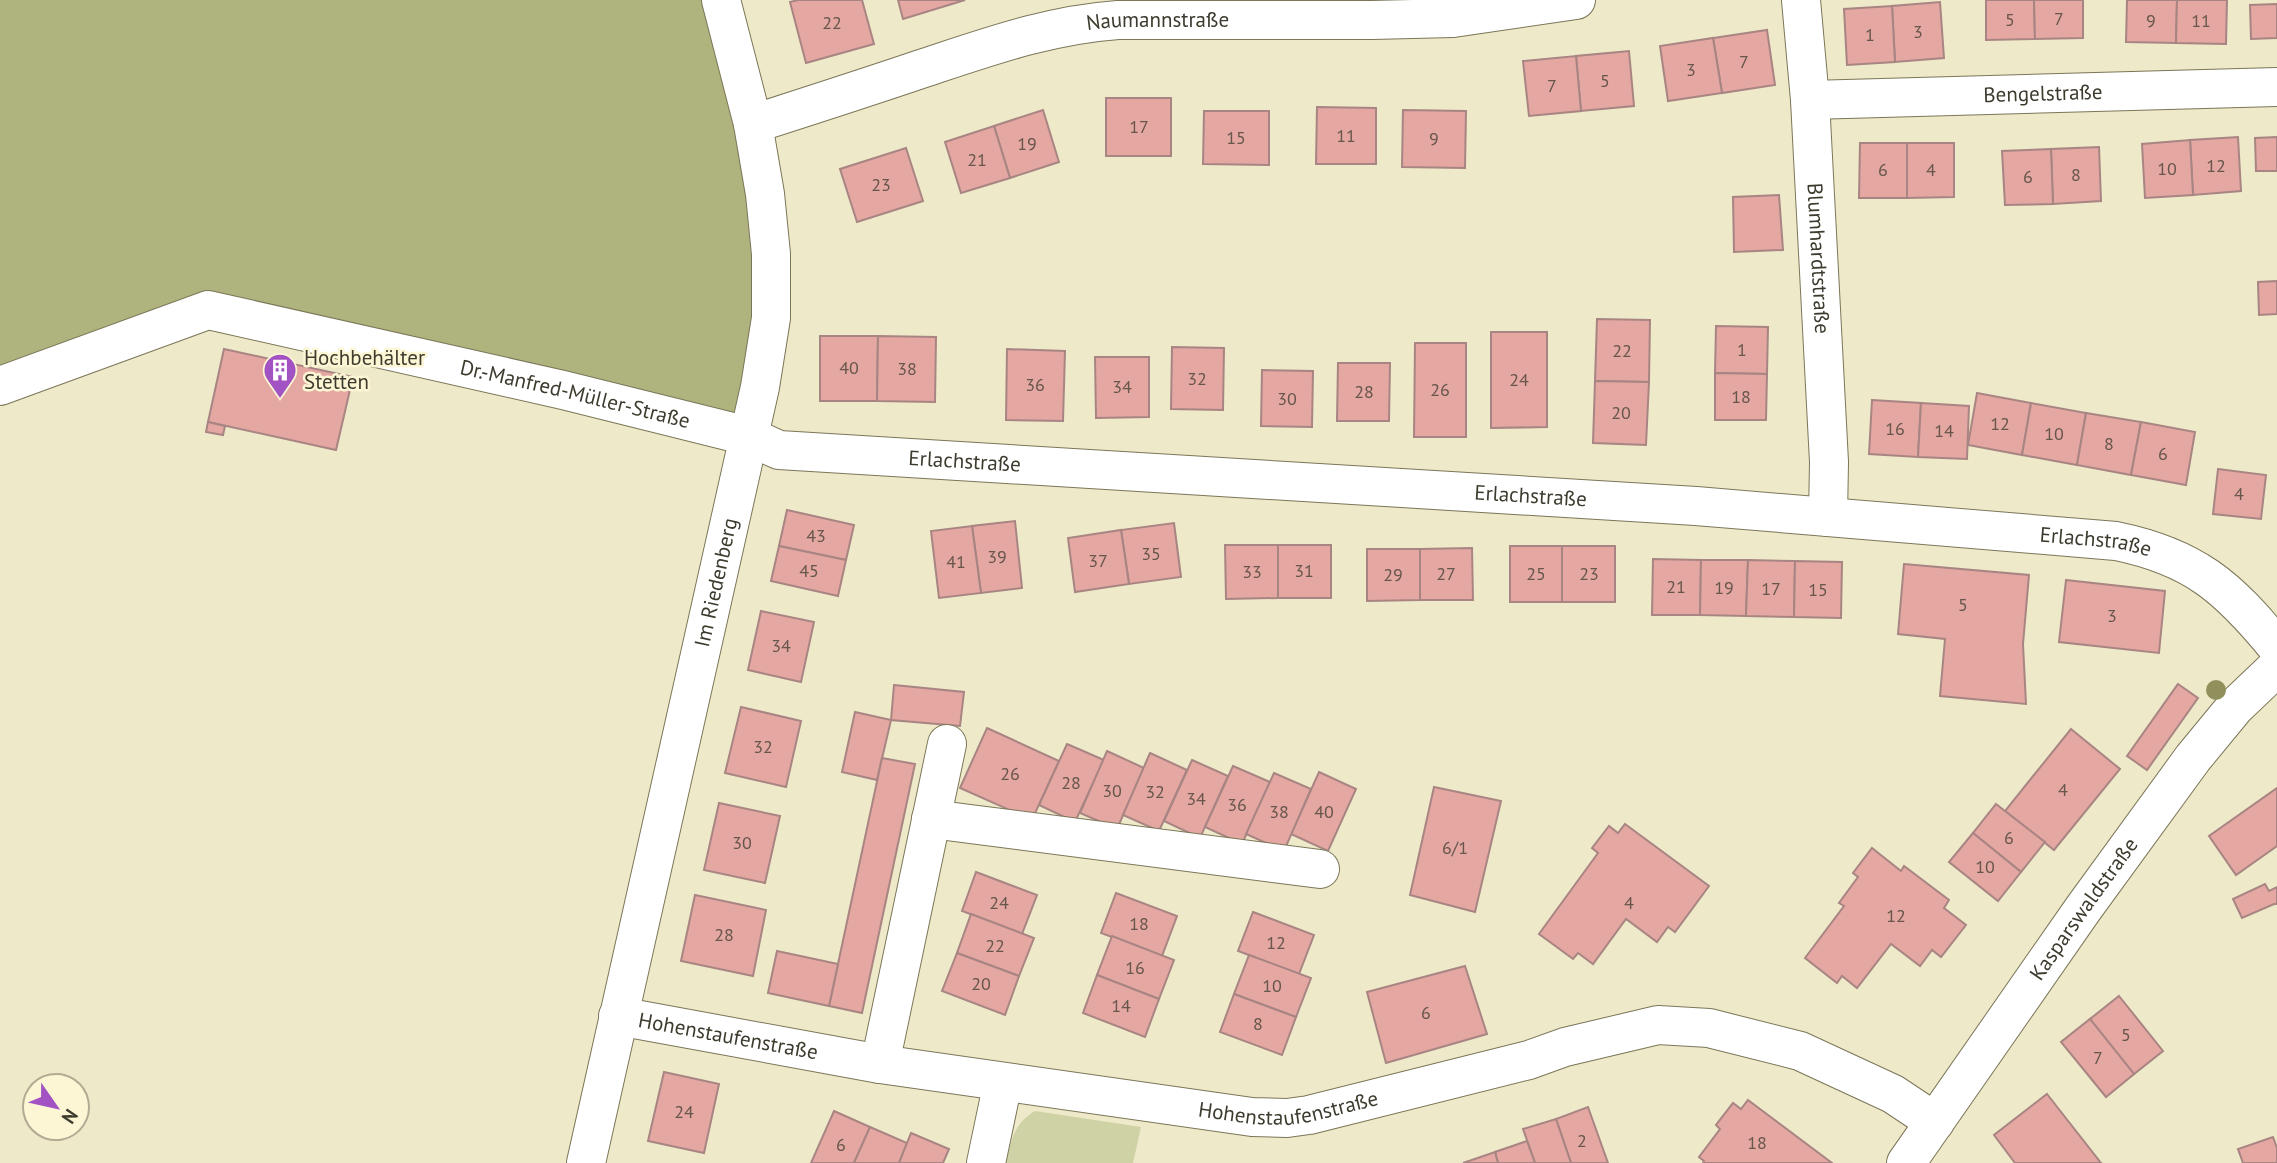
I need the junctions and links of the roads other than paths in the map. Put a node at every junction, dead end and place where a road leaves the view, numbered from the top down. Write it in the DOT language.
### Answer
graph roads {
  1 [pos="721,0"];
  2 [pos="1576,0"];
  3 [pos="1801,0"];
  4 [pos="2277,87"];
  5 [pos="1810,100"];
  6 [pos="753,124"];
  7 [pos="0,386"];
  8 [pos="748,436"];
  9 [pos="1828,517"];
  10 [pos="2277,647"];
  11 [pos="2277,667"];
  12 [pos="947,744"];
  13 [pos="931,819"];
  14 [pos="1320,869"];
  15 [pos="618,1016"];
  16 [pos="880,1064"];
  17 [pos="1003,1082"];
  18 [pos="1935,1122"];
  19 [pos="586,1163"];
  20 [pos="986,1163"];
  21 [pos="1906,1163"];
  1 -- 6 [label="street, Im Riedenberg"];
  2 -- 6 [label="street, Naumannstraße"];
  3 -- 5 [label="street, Blumhardtstraße"];
  4 -- 5 [label="street, Bengelstraße"];
  5 -- 9 [label="street, Blumhardtstraße"];
  6 -- 8 [label="street, Im Riedenberg"];
  7 -- 8 [label="street, Dr.-Manfred-Müller-Straße"];
  8 -- 9 [label="street, Erlachstraße"];
  8 -- 15 [label="street, Im Riedenberg"];
  9 -- 10 [label="street, Erlachstraße"];
  11 -- 18 [label="street, Kasparswaldstraße"];
  12 -- 13 [label="street"];
  13 -- 14 [label="street"];
  13 -- 16 [label="street"];
  15 -- 16 [label="street, Hohenstaufenstraße"];
  15 -- 19 [label="street, Im Riedenberg"];
  16 -- 17 [label="street, Hohenstaufenstraße"];
  17 -- 18 [label="street, Hohenstaufenstraße"];
  17 -- 20 [label="street"];
  18 -- 21 [label="street, Kasparswaldstraße"];
}
